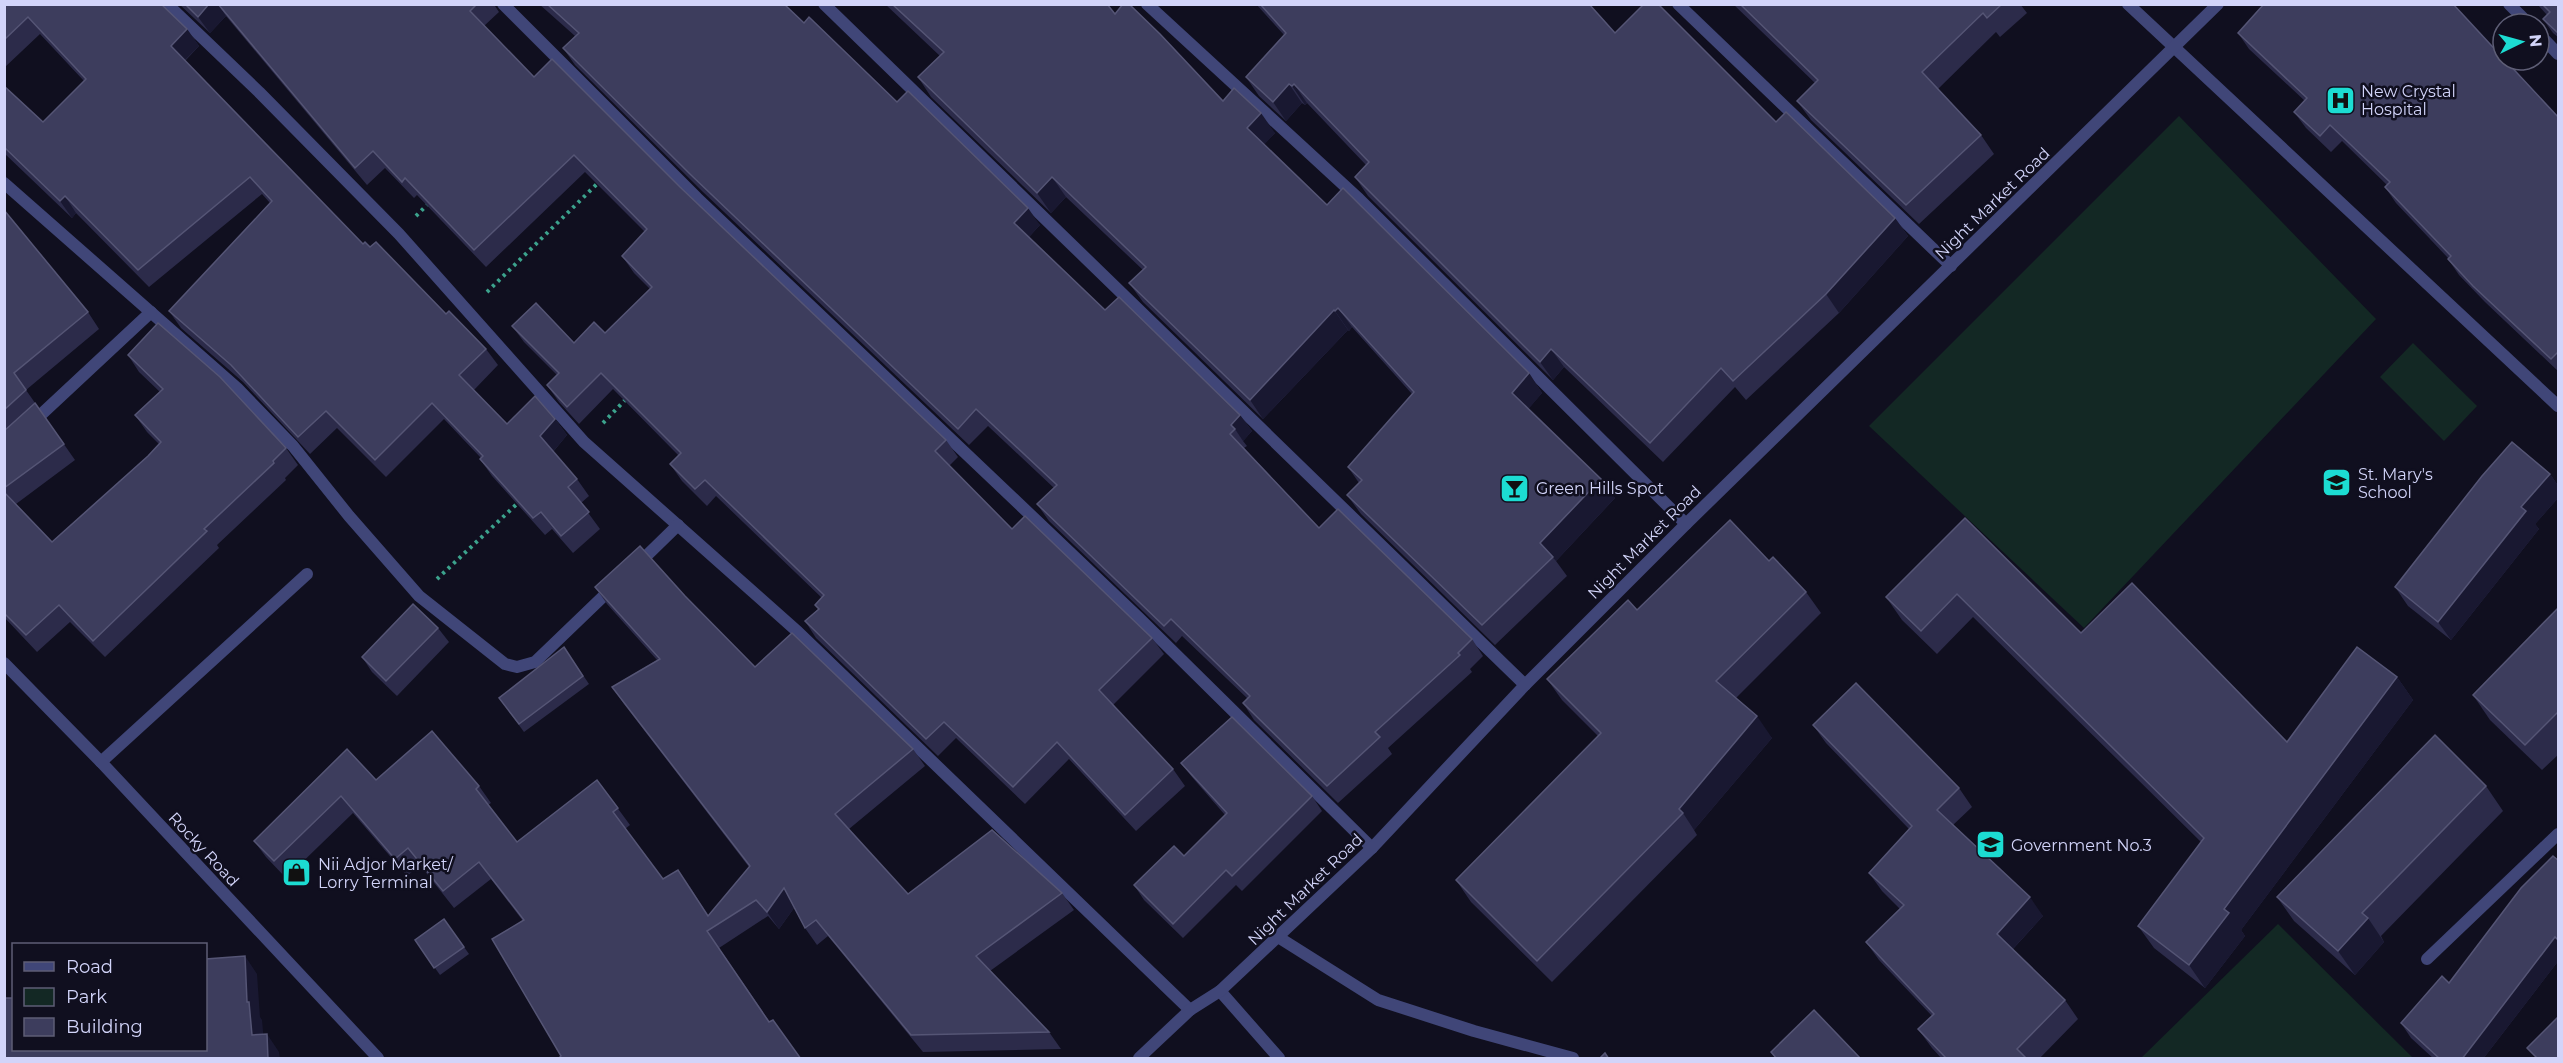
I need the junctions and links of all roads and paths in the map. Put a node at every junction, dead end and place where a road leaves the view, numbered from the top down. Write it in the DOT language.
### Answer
graph roads {
  1 [pos="167,4"];
  2 [pos="503,4"];
  3 [pos="824,4"];
  4 [pos="1147,4"];
  5 [pos="1678,4"];
  6 [pos="2128,4"];
  7 [pos="2218,4"];
  8 [pos="2174,48"];
  9 [pos="608,174"];
  10 [pos="4,183"];
  11 [pos="430,201"];
  12 [pos="399,234"];
  13 [pos="1951,266"];
  14 [pos="467,311"];
  15 [pos="151,312"];
  16 [pos="633,392"];
  17 [pos="2559,406"];
  18 [pos="22,433"];
  19 [pos="585,442"];
  20 [pos="523,498"];
  21 [pos="1686,524"];
  22 [pos="678,525"];
  23 [pos="307,574"];
  24 [pos="419,596"];
  25 [pos="4,663"];
  26 [pos="1524,685"];
  27 [pos="101,762"];
  28 [pos="2559,834"];
  29 [pos="1372,848"];
  30 [pos="1278,937"];
  31 [pos="2427,959"];
  32 [pos="1220,991"];
  33 [pos="1190,1010"];
  34 [pos="378,1059"];
  35 [pos="1139,1059"];
  36 [pos="1279,1059"];
  37 [pos="1573,1059"];
  1 -- 12 [label="street"];
  2 -- 29 [label="street"];
  3 -- 26 [label="street"];
  4 -- 21 [label="street"];
  5 -- 13 [label="street"];
  6 -- 8 [label="street"];
  7 -- 8 [label="street, Night Market Road"];
  8 -- 13 [label="street, Night Market Road"];
  8 -- 17 [label="street"];
  9 -- 14 [label="path"];
  10 -- 15 [label="street"];
  11 -- 12 [label="path"];
  12 -- 14 [label="street"];
  13 -- 21 [label="street, Night Market Road"];
  14 -- 19 [label="street"];
  15 -- 18 [label="street"];
  15 -- 24 [label="street"];
  16 -- 19 [label="path"];
  19 -- 22 [label="street"];
  20 -- 24 [label="path"];
  21 -- 26 [label="street, Night Market Road"];
  22 -- 24 [label="street"];
  22 -- 33 [label="street"];
  23 -- 27 [label="street"];
  25 -- 27 [label="street, Rocky Road"];
  26 -- 29 [label="street, Night Market Road"];
  27 -- 34 [label="street, Rocky Road"];
  28 -- 31 [label="street"];
  29 -- 30 [label="street, Night Market Road"];
  30 -- 32 [label="street, Night Market Road"];
  30 -- 37 [label="street"];
  32 -- 33 [label="street, Night Market Road"];
  32 -- 36 [label="street"];
  33 -- 35 [label="street, Night Market Road"];
}
